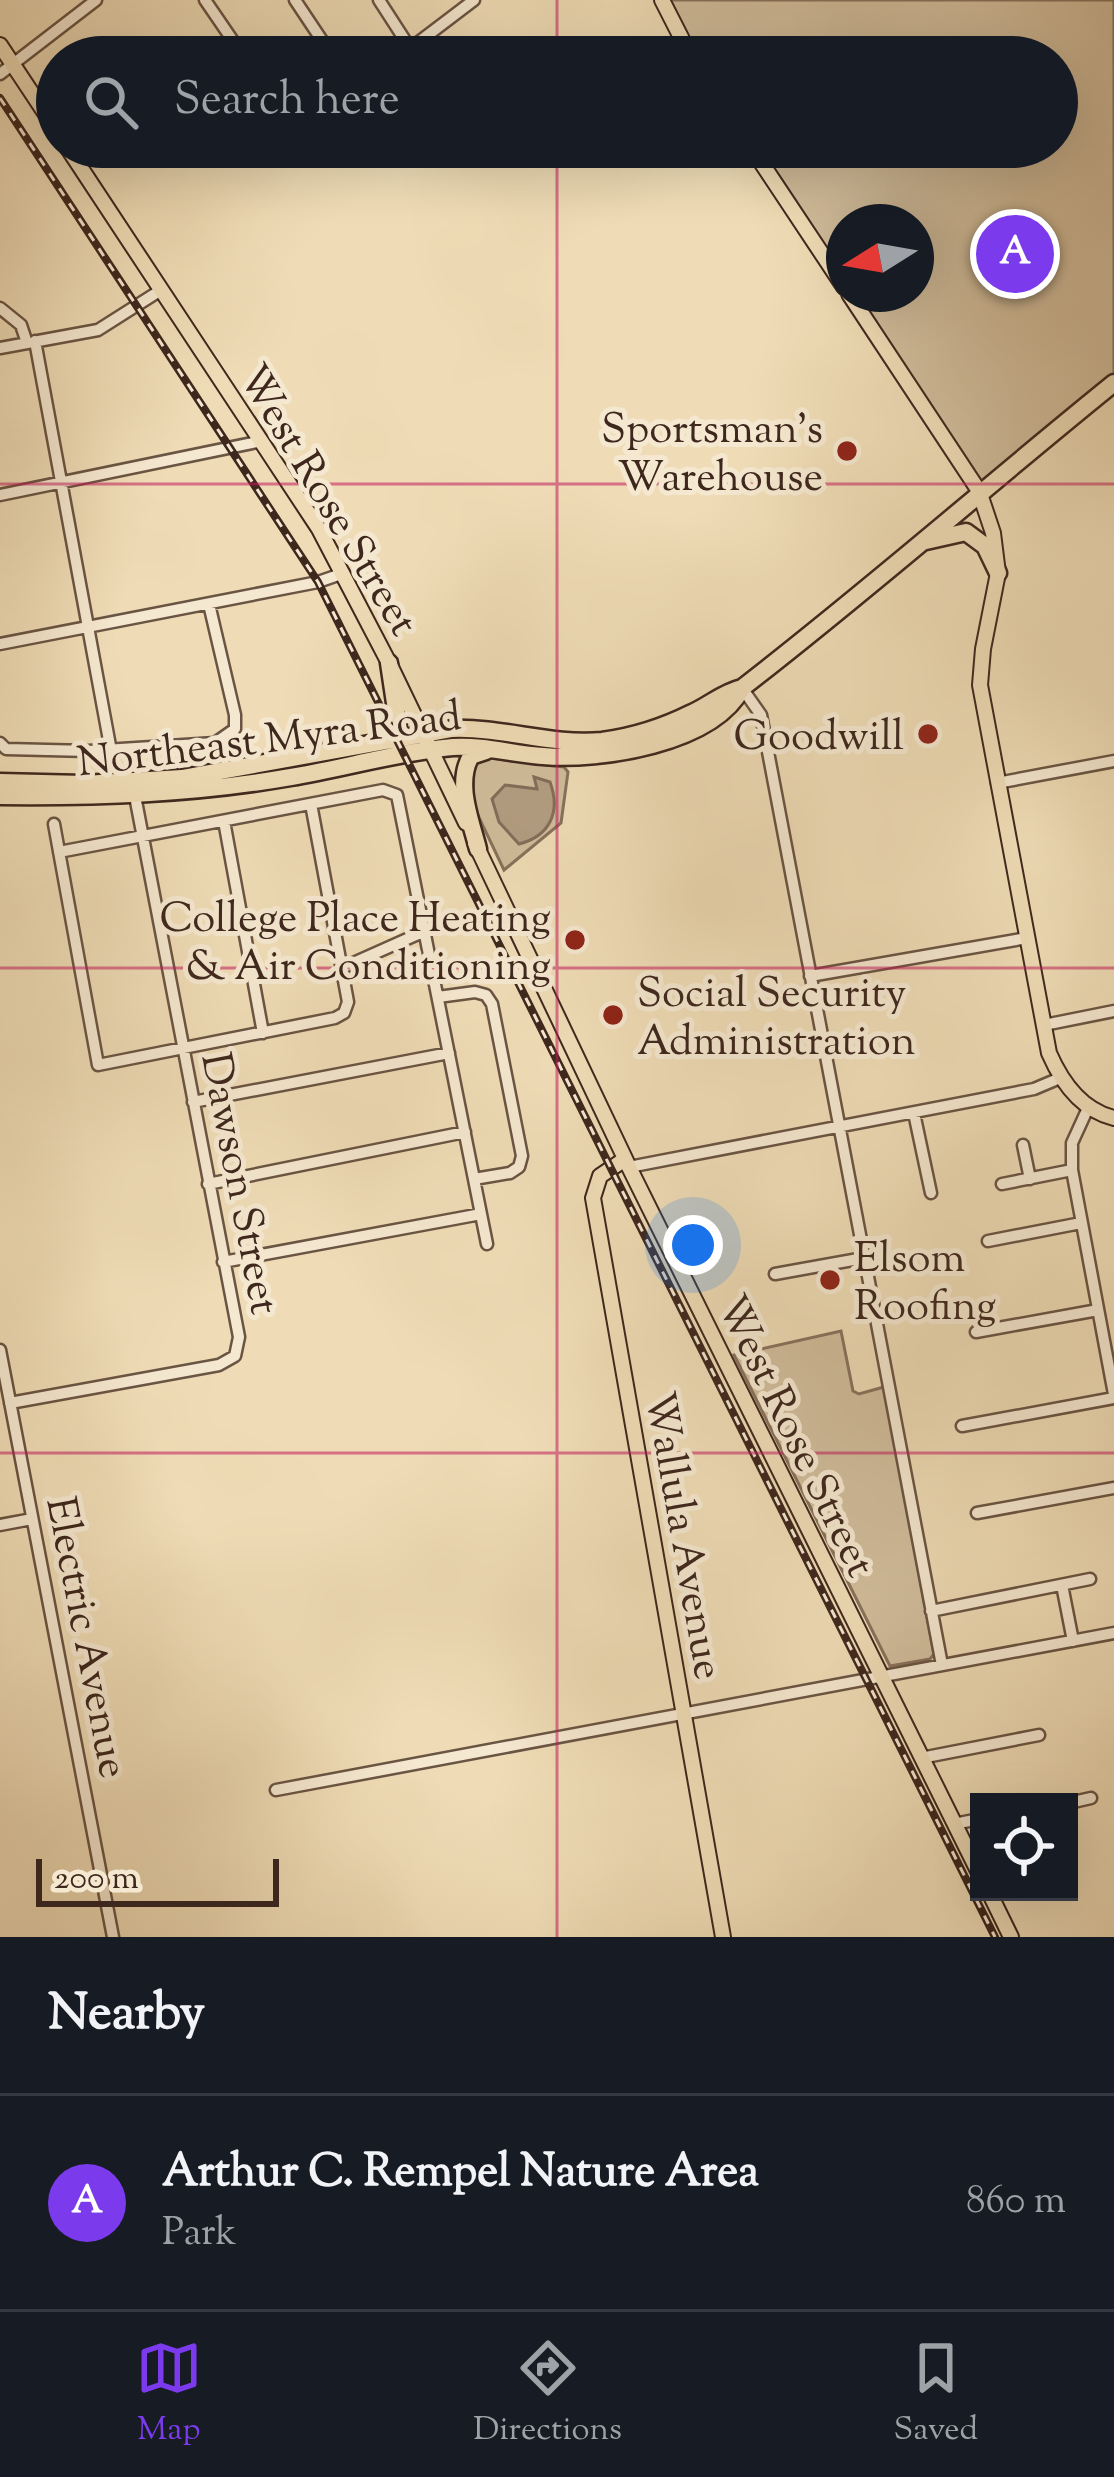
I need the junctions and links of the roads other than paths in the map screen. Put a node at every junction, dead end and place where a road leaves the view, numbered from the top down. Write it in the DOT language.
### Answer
graph roads {
  1 [pos="96,0"];
  2 [pos="206,0"];
  3 [pos="295,0"];
  4 [pos="379,0"];
  5 [pos="662,0"];
  6 [pos="472,1"];
  7 [pos="50,36"];
  8 [pos="230,36"];
  9 [pos="319,36"];
  10 [pos="402,36"];
  11 [pos="426,36"];
  12 [pos="681,36"];
  13 [pos="0,44"];
  14 [pos="36,47"];
  15 [pos="7,70"];
  16 [pos="36,105"];
  17 [pos="82,168"];
  18 [pos="765,168"];
  19 [pos="826,261"];
  20 [pos="161,290"];
  21 [pos="0,308"];
  22 [pos="860,312"];
  23 [pos="31,342"];
  24 [pos="0,348"];
  25 [pos="1114,383"];
  26 [pos="262,441"];
  27 [pos="60,483"];
  28 [pos="980,491"];
  29 [pos="0,495"];
  30 [pos="914,545"];
  31 [pos="344,573"];
  32 [pos="998,573"];
  33 [pos="209,604"];
  34 [pos="88,628"];
  35 [pos="0,644"];
  36 [pos="389,663"];
  37 [pos="742,688"];
  38 [pos="423,732"];
  39 [pos="380,741"];
  40 [pos="0,742"];
  41 [pos="431,750"];
  42 [pos="501,750"];
  43 [pos="111,751"];
  44 [pos="1114,760"];
  45 [pos="0,782"];
  46 [pos="997,783"];
  47 [pos="0,796"];
  48 [pos="135,796"];
  49 [pos="311,804"];
  50 [pos="224,820"];
  51 [pos="54,824"];
  52 [pos="142,836"];
  53 [pos="478,849"];
  54 [pos="59,852"];
  55 [pos="424,931"];
  56 [pos="1027,938"];
  57 [pos="342,968"];
  58 [pos="810,976"];
  59 [pos="438,997"];
  60 [pos="1114,1011"];
  61 [pos="1044,1025"];
  62 [pos="263,1033"];
  63 [pos="183,1048"];
  64 [pos="449,1053"];
  65 [pos="1060,1078"];
  66 [pos="193,1102"];
  67 [pos="1088,1108"];
  68 [pos="914,1113"];
  69 [pos="1114,1118"];
  70 [pos="841,1127"];
  71 [pos="465,1132"];
  72 [pos="1023,1145"];
  73 [pos="627,1163"];
  74 [pos="1072,1170"];
  75 [pos="1030,1179"];
  76 [pos="474,1180"];
  77 [pos="208,1184"];
  78 [pos="1002,1184"];
  79 [pos="931,1193"];
  80 [pos="481,1214"];
  81 [pos="1081,1223"];
  82 [pos="988,1241"];
  83 [pos="487,1244"];
  84 [pos="864,1258"];
  85 [pos="224,1262"];
  86 [pos="775,1274"];
  87 [pos="1098,1310"];
  88 [pos="976,1332"];
  89 [pos="0,1350"];
  90 [pos="1114,1396"];
  91 [pos="10,1403"];
  92 [pos="962,1426"];
  93 [pos="1114,1488"];
  94 [pos="977,1514"];
  95 [pos="32,1519"];
  96 [pos="0,1526"];
  97 [pos="1090,1579"];
  98 [pos="1062,1585"];
  99 [pos="931,1610"];
  100 [pos="1114,1633"];
  101 [pos="1073,1640"];
  102 [pos="942,1665"];
  103 [pos="880,1677"];
  104 [pos="684,1712"];
  105 [pos="1039,1735"];
  106 [pos="921,1758"];
  107 [pos="276,1790"];
  108 [pos="1091,1798"];
  109 [pos="1078,1801"];
  110 [pos="970,1821"];
  111 [pos="954,1824"];
  112 [pos="970,1855"];
  113 [pos="993,1901"];
  114 [pos="113,1937"];
  115 [pos="724,1937"];
  116 [pos="1012,1937"];
  1 -- 7 [label="street"];
  2 -- 8 [label="street"];
  3 -- 9 [label="street"];
  4 -- 10 [label="street"];
  5 -- 12 [label="main road"];
  6 -- 11 [label="street"];
  13 -- 15 [label="main road"];
  14 -- 15 [label="street"];
  15 -- 16 [label="main road"];
  17 -- 20 [label="main road, West Rose Street"];
  18 -- 19 [label="main road"];
  20 -- 23 [label="street"];
  20 -- 26 [label="main road, West Rose Street"];
  21 -- 23 [label="street"];
  22 -- 28 [label="main road"];
  23 -- 24 [label="street"];
  23 -- 27 [label="street"];
  25 -- 28 [label="highway, Northeast Myra Road"];
  26 -- 27 [label="street"];
  26 -- 31 [label="main road, West Rose Street"];
  27 -- 29 [label="street"];
  27 -- 34 [label="street"];
  28 -- 30 [label="highway, Northeast Myra Road"];
  28 -- 32 [label="main road"];
  30 -- 32 [label="highway"];
  30 -- 37 [label="highway, Northeast Myra Road"];
  31 -- 33 [label="street"];
  31 -- 36 [label="main road, West Rose Street"];
  32 -- 46 [label="main road"];
  33 -- 34 [label="street"];
  33 -- 43 [label="street"];
  34 -- 35 [label="street"];
  34 -- 43 [label="street"];
  36 -- 38 [label="main road, West Rose Street"];
  36 -- 39 [label="highway"];
  37 -- 38 [label="highway, Northeast Myra Road"];
  37 -- 42 [label="highway, Northeast Myra Road"];
  37 -- 58 [label="street"];
  38 -- 39 [label="highway, Northeast Myra Road"];
  38 -- 41 [label="main road, West Rose Street"];
  39 -- 45 [label="highway, Northeast Myra Road"];
  40 -- 43 [label="street"];
  41 -- 42 [label="highway, Northeast Myra Road"];
  41 -- 48 [label="highway, Northeast Myra Road"];
  41 -- 53 [label="main road, West Rose Street"];
  42 -- 53 [label="highway"];
  44 -- 46 [label="street"];
  46 -- 56 [label="main road"];
  47 -- 48 [label="highway, Northeast Myra Road"];
  48 -- 52 [label="street, Dawson Street"];
  49 -- 50 [label="street"];
  49 -- 55 [label="street"];
  49 -- 57 [label="street"];
  50 -- 52 [label="street"];
  50 -- 62 [label="street"];
  51 -- 54 [label="street"];
  52 -- 54 [label="street"];
  52 -- 63 [label="street, Dawson Street"];
  53 -- 73 [label="main road, West Rose Street"];
  54 -- 63 [label="street"];
  55 -- 57 [label="street"];
  55 -- 59 [label="street"];
  56 -- 58 [label="street"];
  56 -- 61 [label="main road"];
  57 -- 62 [label="street"];
  58 -- 70 [label="street"];
  59 -- 64 [label="street"];
  59 -- 76 [label="street"];
  60 -- 61 [label="street"];
  61 -- 65 [label="main road"];
  62 -- 63 [label="street"];
  63 -- 66 [label="street, Dawson Street"];
  64 -- 66 [label="street"];
  64 -- 71 [label="street"];
  65 -- 67 [label="main road"];
  65 -- 68 [label="street"];
  66 -- 77 [label="street, Dawson Street"];
  67 -- 69 [label="main road"];
  67 -- 74 [label="street"];
  68 -- 70 [label="street"];
  68 -- 79 [label="street"];
  70 -- 73 [label="street"];
  70 -- 84 [label="street"];
  71 -- 76 [label="street"];
  71 -- 77 [label="street"];
  72 -- 75 [label="street"];
  73 -- 103 [label="main road, West Rose Street"];
  73 -- 104 [label="main road, Wallula Avenue"];
  74 -- 75 [label="street"];
  74 -- 81 [label="street"];
  75 -- 78 [label="street"];
  76 -- 80 [label="street"];
  77 -- 85 [label="street, Dawson Street"];
  80 -- 83 [label="street"];
  80 -- 85 [label="street"];
  81 -- 82 [label="street"];
  81 -- 87 [label="street"];
  84 -- 86 [label="street"];
  84 -- 99 [label="street"];
  85 -- 91 [label="street, Dawson Street"];
  87 -- 88 [label="street"];
  87 -- 90 [label="street"];
  89 -- 91 [label="street, Electric Avenue"];
  90 -- 92 [label="street"];
  91 -- 95 [label="street, Electric Avenue"];
  93 -- 94 [label="street"];
  95 -- 96 [label="street"];
  95 -- 114 [label="street, Electric Avenue"];
  97 -- 98 [label="street"];
  98 -- 99 [label="street"];
  98 -- 101 [label="street"];
  99 -- 102 [label="street"];
  100 -- 101 [label="street"];
  101 -- 102 [label="street"];
  102 -- 103 [label="street"];
  103 -- 104 [label="street"];
  103 -- 106 [label="main road, West Rose Street"];
  104 -- 107 [label="street"];
  104 -- 115 [label="main road, Wallula Avenue"];
  105 -- 106 [label="street"];
  106 -- 111 [label="main road, West Rose Street"];
  108 -- 109 [label="street"];
  110 -- 111 [label="street"];
  111 -- 112 [label="main road, West Rose Street"];
  113 -- 116 [label="main road"];
}
